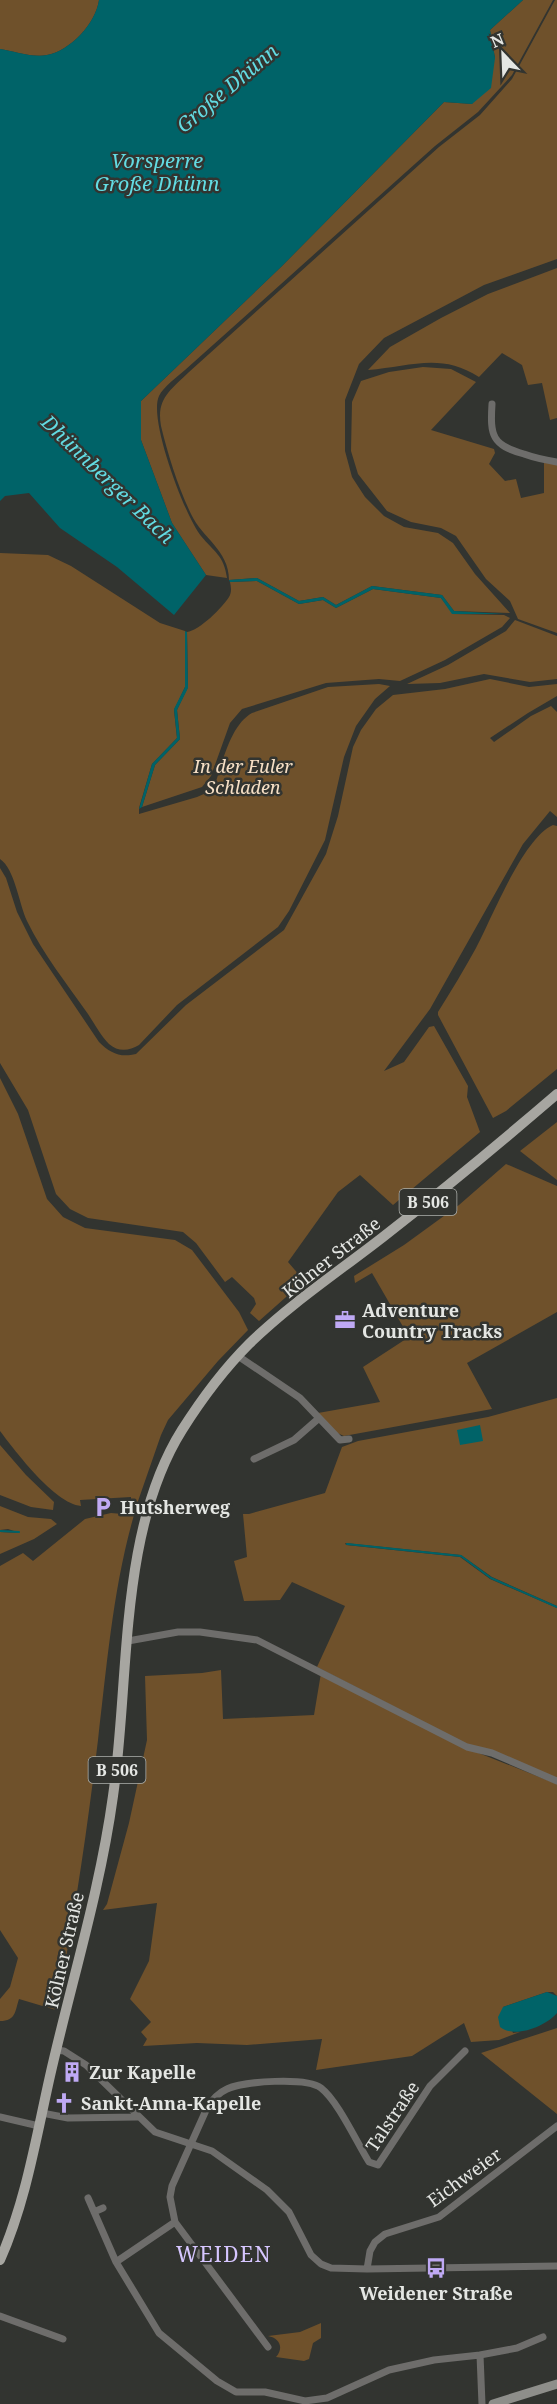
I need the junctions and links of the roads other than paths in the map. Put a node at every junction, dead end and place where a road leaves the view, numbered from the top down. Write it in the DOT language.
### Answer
graph roads {
  1 [pos="492,404"];
  2 [pos="557,462"];
  3 [pos="557,1094"];
  4 [pos="238,1356"];
  5 [pos="318,1419"];
  6 [pos="349,1439"];
  7 [pos="254,1460"];
  8 [pos="128,1641"];
  9 [pos="557,1781"];
  10 [pos="56,2050"];
  11 [pos="465,2051"];
  12 [pos="42,2114"];
  13 [pos="0,2117"];
  14 [pos="137,2117"];
  15 [pos="39,2126"];
  16 [pos="557,2126"];
  17 [pos="190,2145"];
  18 [pos="88,2198"];
  19 [pos="103,2208"];
  20 [pos="94,2212"];
  21 [pos="175,2222"];
  22 [pos="0,2260"];
  23 [pos="116,2262"];
  24 [pos="557,2266"];
  25 [pos="368,2269"];
  26 [pos="0,2316"];
  27 [pos="543,2337"];
  28 [pos="63,2339"];
  29 [pos="268,2347"];
  30 [pos="480,2355"];
  31 [pos="557,2385"];
  32 [pos="483,2404"];
  33 [pos="493,2404"];
  1 -- 2 [label="street"];
  3 -- 4 [label="main road, Kölner Straße / B 506"];
  4 -- 5 [label="street"];
  4 -- 8 [label="main road, Kölner Straße / B 506"];
  5 -- 6 [label="street"];
  5 -- 7 [label="street"];
  8 -- 9 [label="street"];
  8 -- 10 [label="main road, Kölner Straße / B 506"];
  10 -- 12 [label="main road, Kölner Straße / B 506"];
  10 -- 14 [label="street"];
  11 -- 17 [label="street, Talstraße"];
  12 -- 14 [label="street"];
  12 -- 15 [label="main road, Kölner Straße / B 506"];
  13 -- 15 [label="street"];
  14 -- 17 [label="street"];
  15 -- 22 [label="main road, Kölner Straße / B 506"];
  16 -- 25 [label="street, Eichweier"];
  17 -- 21 [label="street"];
  17 -- 25 [label="street"];
  18 -- 20 [label="street"];
  19 -- 20 [label="street"];
  20 -- 23 [label="street"];
  21 -- 23 [label="street"];
  21 -- 29 [label="street"];
  23 -- 30 [label="street"];
  24 -- 25 [label="street"];
  26 -- 28 [label="street"];
  27 -- 30 [label="street"];
  30 -- 32 [label="street"];
  31 -- 33 [label="main road"];
}
